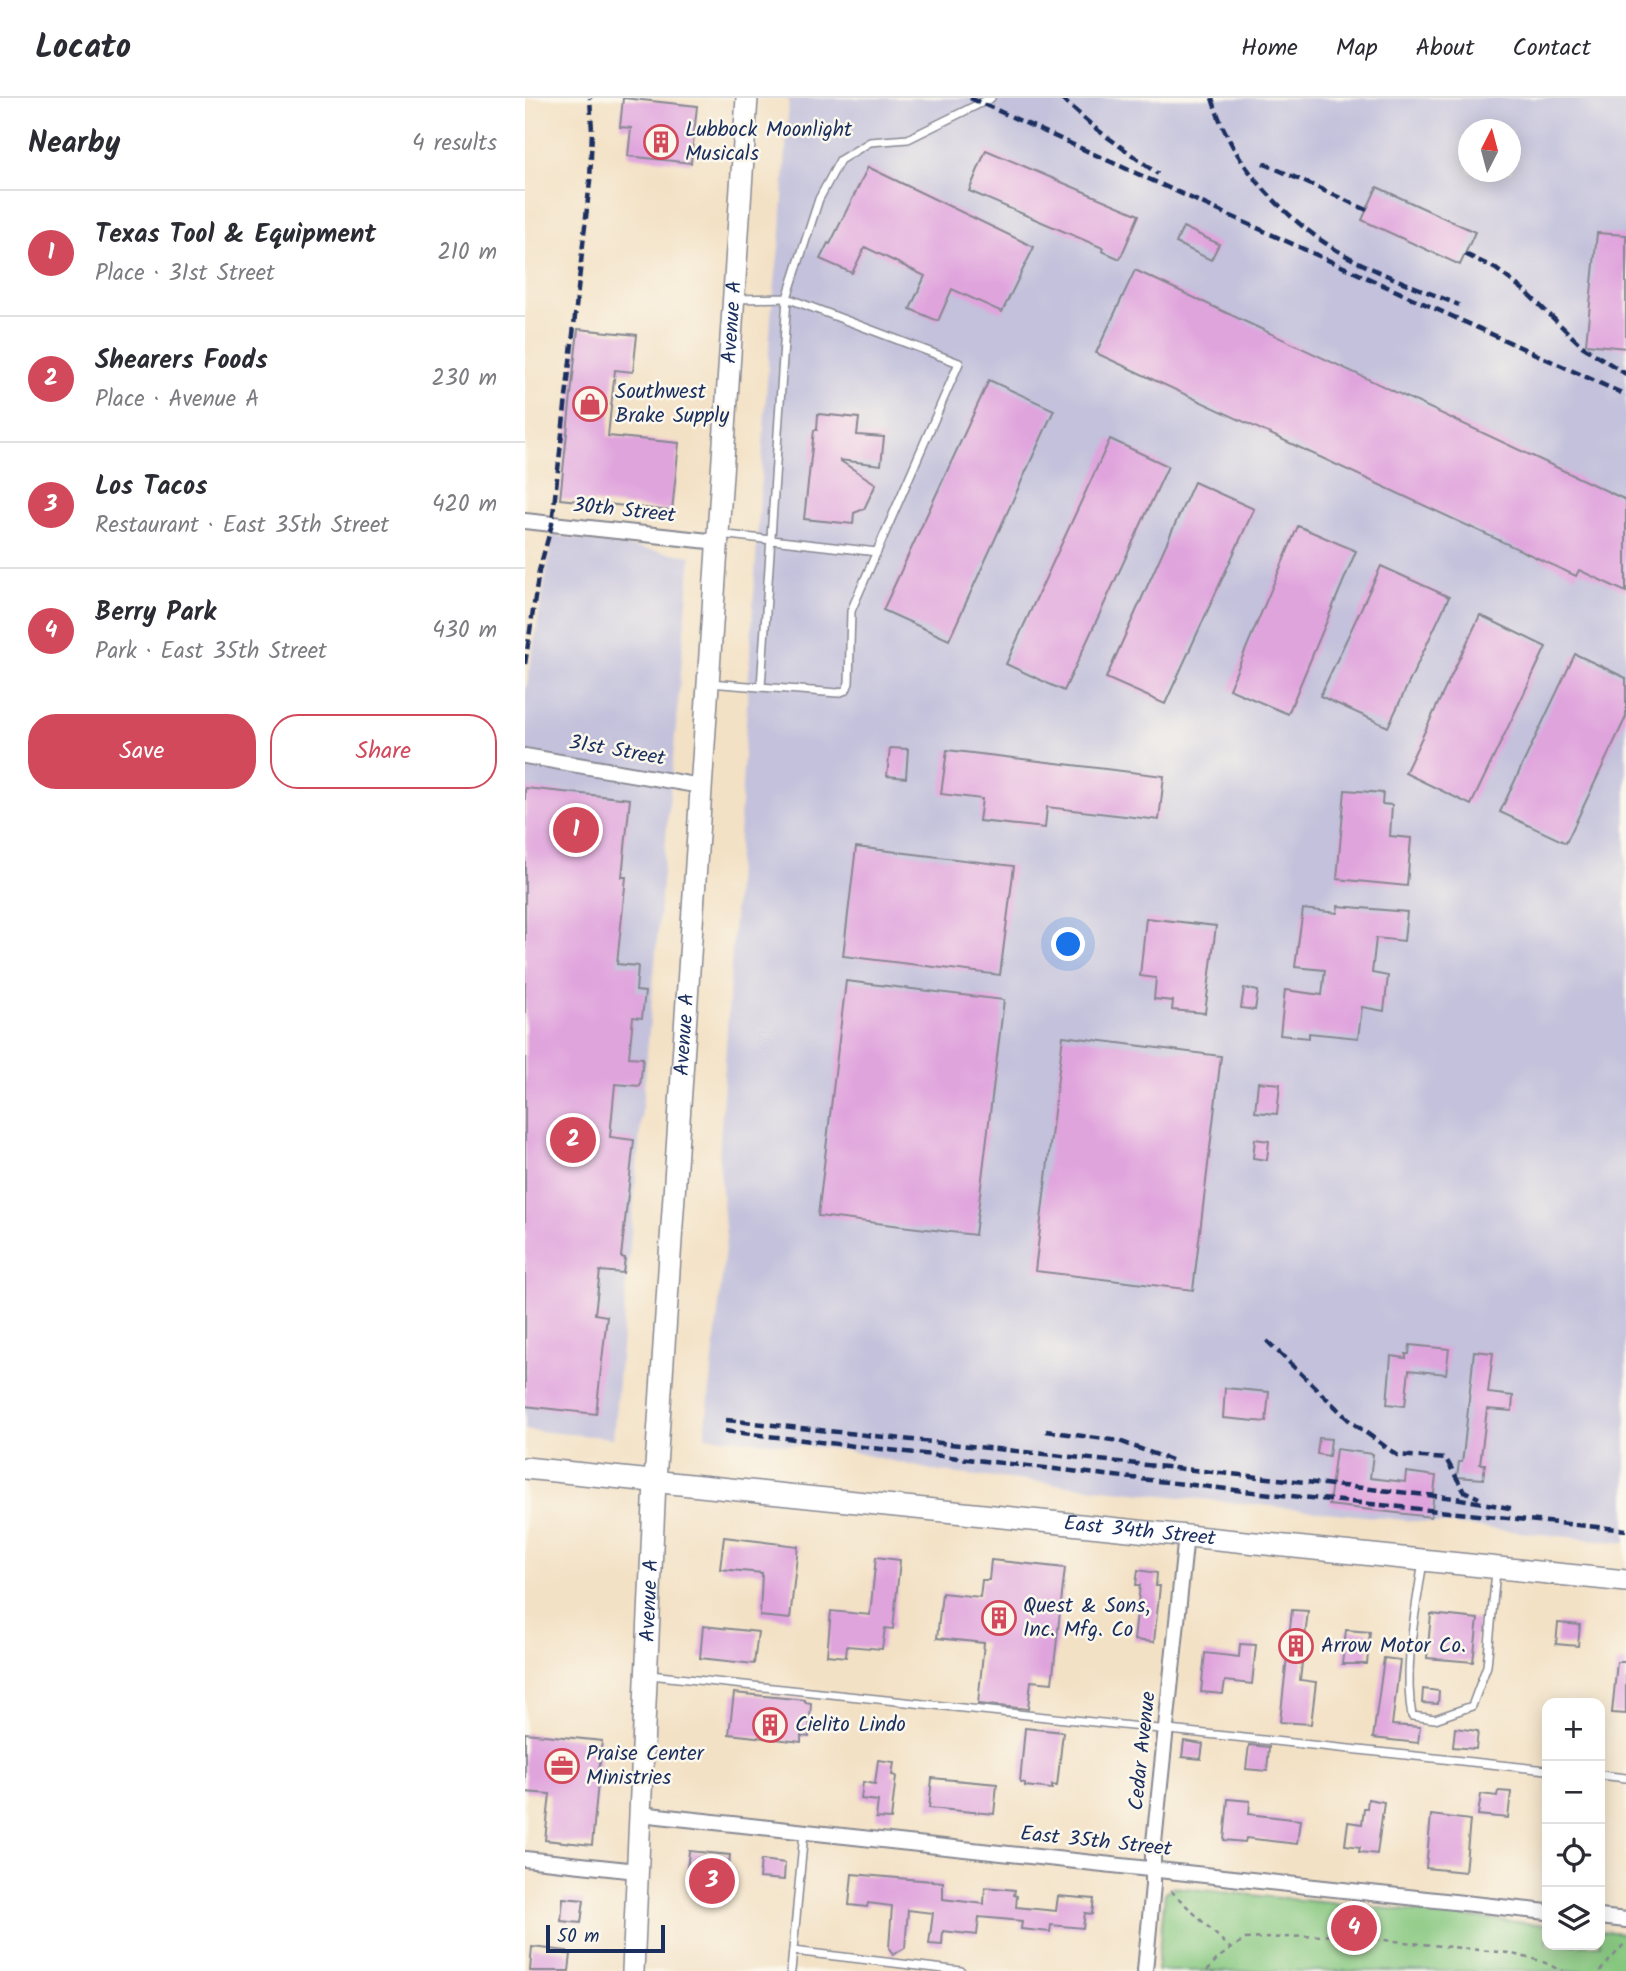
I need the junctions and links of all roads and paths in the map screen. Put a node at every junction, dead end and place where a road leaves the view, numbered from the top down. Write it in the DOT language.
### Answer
graph roads {
  1 [pos="747,98"];
  2 [pos="991,98"];
  3 [pos="787,298"];
  4 [pos="734,299"];
  5 [pos="525,521"];
  6 [pos="718,538"];
  7 [pos="772,540"];
  8 [pos="877,552"];
  9 [pos="708,682"];
  10 [pos="761,687"];
  11 [pos="525,756"];
  12 [pos="701,786"];
  13 [pos="525,1468"];
  14 [pos="655,1481"];
  15 [pos="1186,1535"];
  16 [pos="1423,1560"];
  17 [pos="1496,1567"];
  18 [pos="1626,1580"];
  19 [pos="646,1675"];
  20 [pos="1166,1730"];
  21 [pos="1542,1769"];
  22 [pos="1605,1776"];
  23 [pos="1626,1778"];
  24 [pos="640,1814"];
  25 [pos="804,1832"];
  26 [pos="525,1859"];
  27 [pos="1153,1869"];
  28 [pos="638,1871"];
  29 [pos="1171,1891"];
  30 [pos="1367,1908"];
  31 [pos="1542,1911"];
  32 [pos="1605,1918"];
  33 [pos="1626,1920"];
  34 [pos="1364,1937"];
  35 [pos="1626,1942"];
  36 [pos="1231,1949"];
  37 [pos="793,1951"];
  38 [pos="633,1971"];
  39 [pos="791,1971"];
  40 [pos="961,1971"];
  41 [pos="1145,1971"];
  42 [pos="1207,1971"];
  43 [pos="1562,1971"];
  44 [pos="1600,1971"];
  1 -- 4 [label="main road, Avenue A"];
  2 -- 3 [label="lane"];
  3 -- 4 [label="lane"];
  3 -- 7 [label="lane"];
  3 -- 8 [label="lane"];
  4 -- 6 [label="main road, Avenue A"];
  5 -- 6 [label="street, 30th Street"];
  6 -- 7 [label="lane"];
  6 -- 9 [label="main road, Avenue A"];
  7 -- 8 [label="lane"];
  7 -- 10 [label="lane"];
  8 -- 10 [label="lane"];
  9 -- 10 [label="lane"];
  9 -- 12 [label="main road, Avenue A"];
  11 -- 12 [label="street, 31st Street"];
  12 -- 14 [label="main road, Avenue A"];
  13 -- 14 [label="main road, East 34th Street"];
  14 -- 15 [label="main road, East 34th Street"];
  14 -- 19 [label="main road, Avenue A"];
  15 -- 16 [label="main road, East 34th Street"];
  15 -- 20 [label="street, Cedar Avenue"];
  16 -- 17 [label="main road, East 34th Street"];
  16 -- 17 [label="lane"];
  17 -- 18 [label="main road, East 34th Street"];
  19 -- 20 [label="lane"];
  19 -- 24 [label="main road, Avenue A"];
  20 -- 21 [label="lane"];
  20 -- 27 [label="street, Cedar Avenue"];
  22 -- 23 [label="lane"];
  24 -- 25 [label="street, East 35th Street"];
  24 -- 28 [label="main road, Avenue A"];
  25 -- 27 [label="street, East 35th Street"];
  25 -- 37 [label="lane"];
  26 -- 28 [label="street"];
  27 -- 31 [label="street, East 35th Street"];
  27 -- 41 [label="street, Cedar Avenue"];
  28 -- 38 [label="main road, Avenue A"];
  29 -- 36 [label="path"];
  30 -- 34 [label="path"];
  32 -- 33 [label="street"];
  34 -- 36 [label="path"];
  34 -- 43 [label="path"];
  35 -- 44 [label="path"];
  36 -- 42 [label="path"];
  37 -- 39 [label="lane"];
  37 -- 40 [label="lane"];
}
